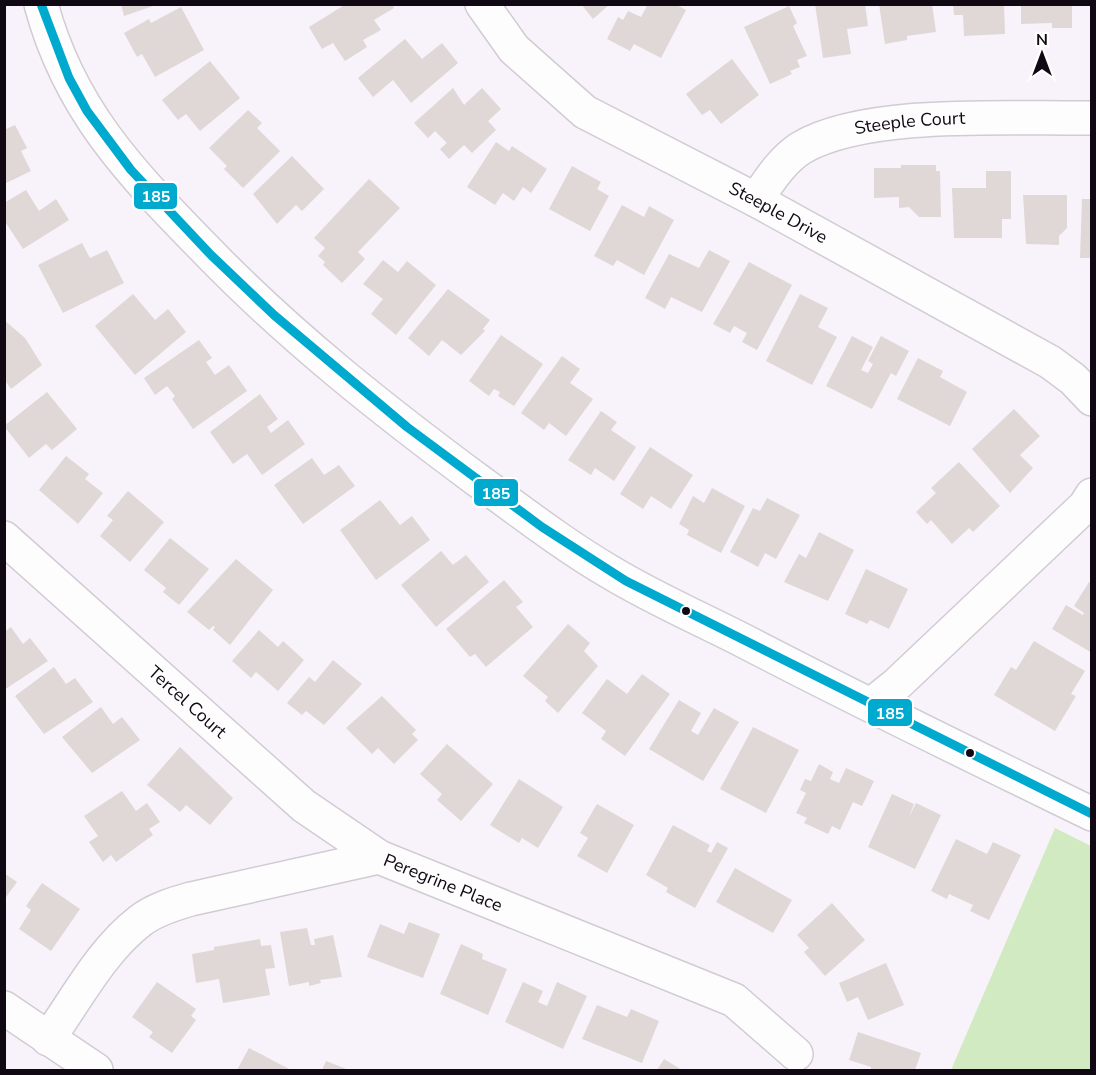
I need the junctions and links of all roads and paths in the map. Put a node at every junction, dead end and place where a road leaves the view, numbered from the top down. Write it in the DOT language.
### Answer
graph roads {
  1 [pos="41,4"];
  2 [pos="482,4"];
  3 [pos="1092,118"];
  4 [pos="756,200"];
  5 [pos="1092,399"];
  6 [pos="1092,495"];
  7 [pos="4,538"];
  8 [pos="871,705"];
  9 [pos="1092,814"];
  10 [pos="379,857"];
  11 [pos="4,1008"];
  12 [pos="48,1039"];
  13 [pos="796,1054"];
  14 [pos="96,1071"];
  1 -- 8 [label="street"];
  2 -- 4 [label="street, Steeple Drive"];
  3 -- 4 [label="street, Steeple Court"];
  4 -- 5 [label="street, Steeple Drive"];
  6 -- 8 [label="street"];
  7 -- 10 [label="street, Tercel Court"];
  8 -- 9 [label="street"];
  10 -- 12 [label="street, Peregrine Place"];
  10 -- 13 [label="street, Peregrine Place"];
  11 -- 12 [label="street"];
  12 -- 14 [label="street"];
}
